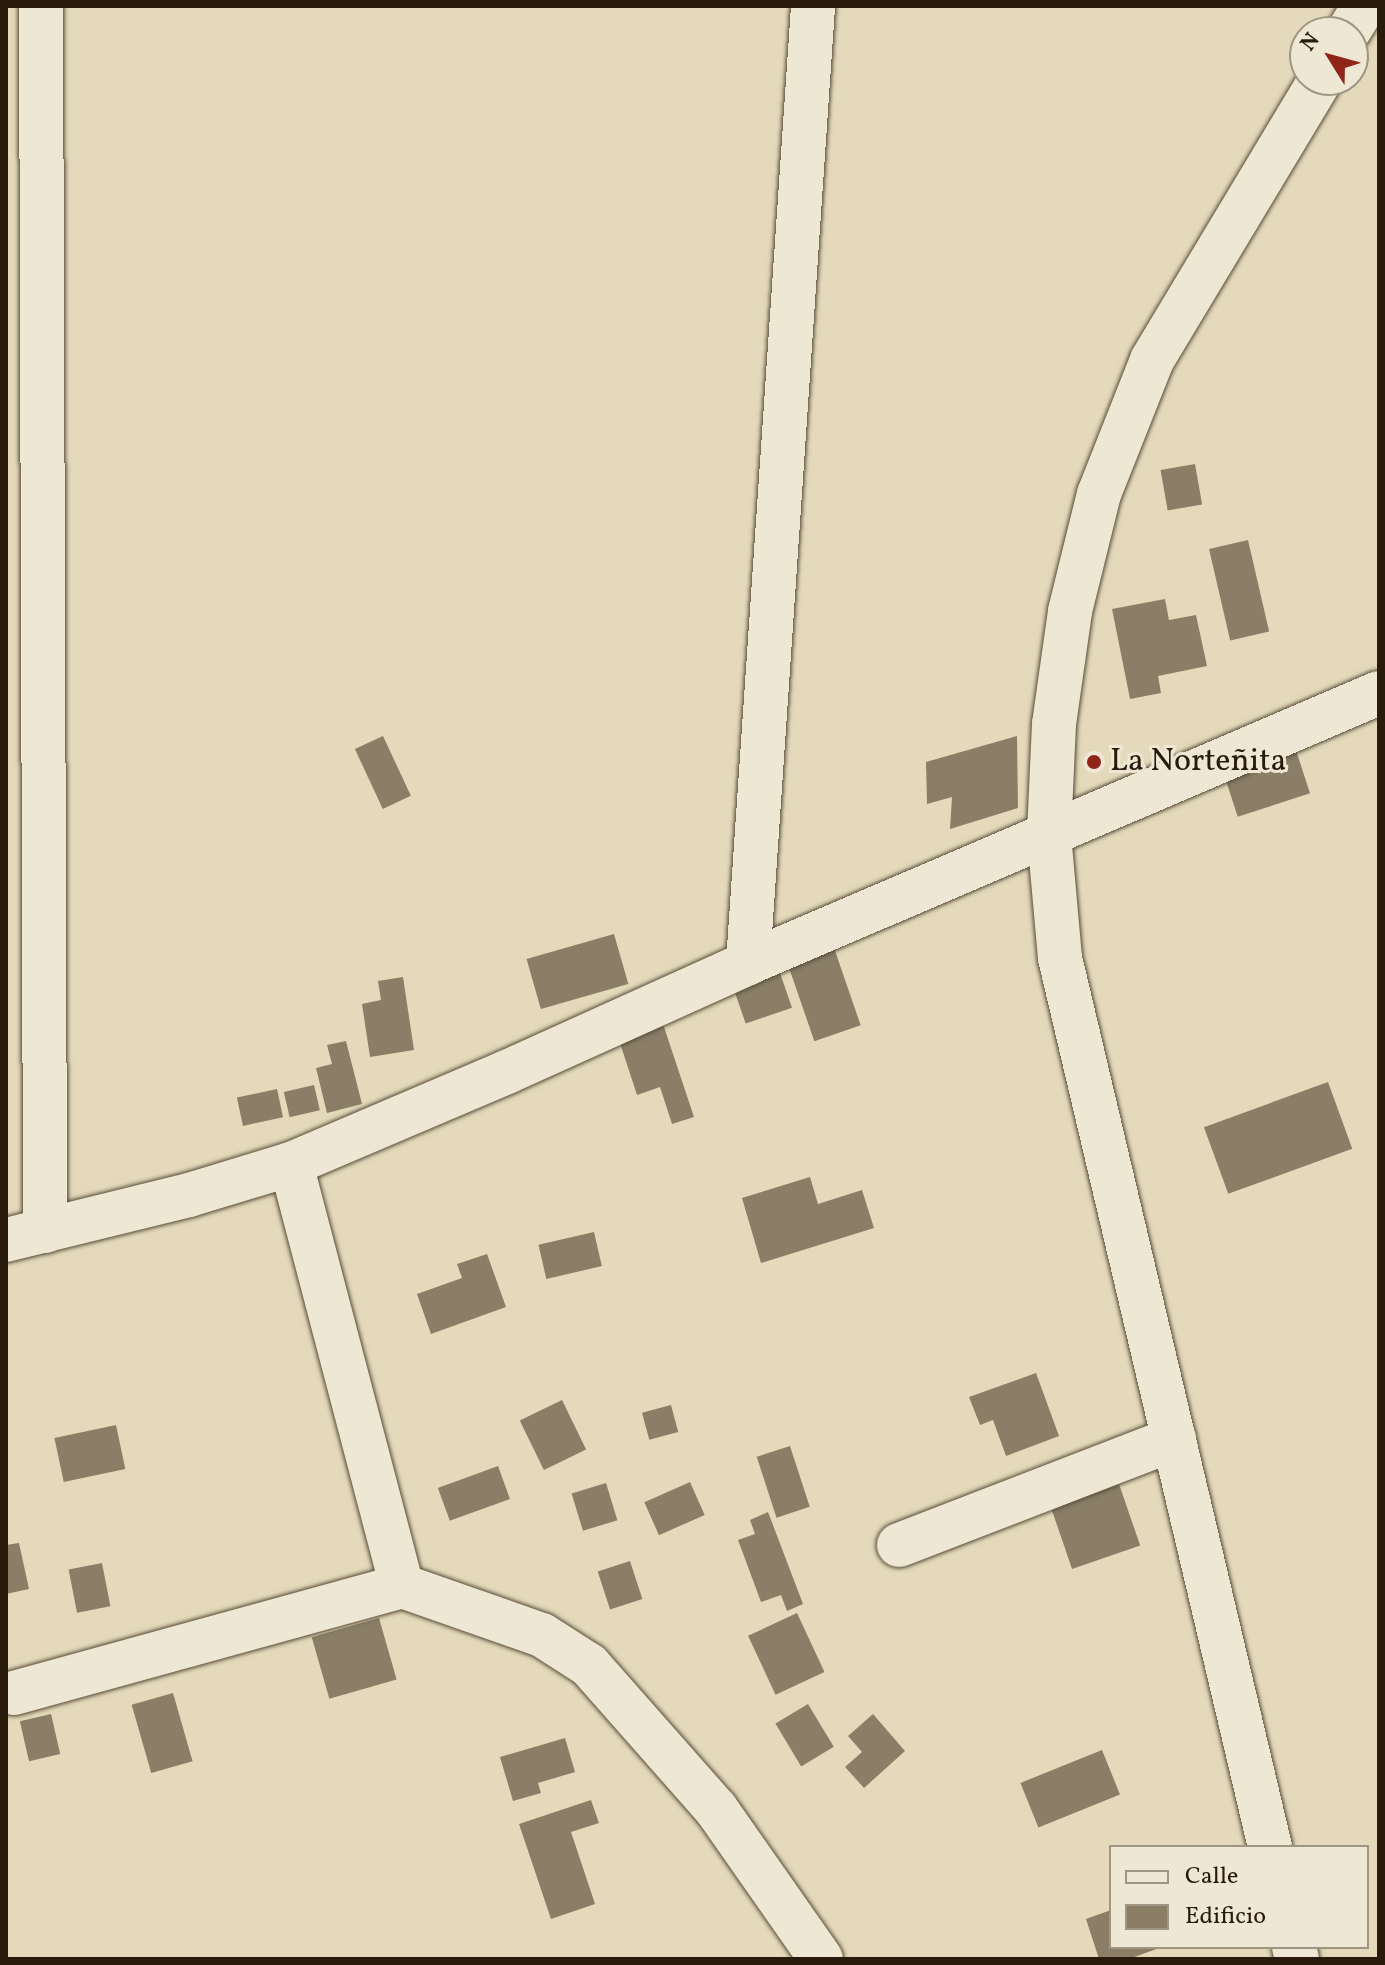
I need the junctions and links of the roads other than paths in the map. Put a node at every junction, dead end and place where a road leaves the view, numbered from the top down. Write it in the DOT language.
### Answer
graph roads {
  1 [pos="41,6"];
  2 [pos="813,6"];
  3 [pos="1310,96"];
  4 [pos="1379,693"];
  5 [pos="1049,834"];
  6 [pos="748,963"];
  7 [pos="291,1164"];
  8 [pos="25,1236"];
  9 [pos="1174,1439"];
  10 [pos="899,1545"];
  11 [pos="402,1586"];
  12 [pos="14,1693"];
  13 [pos="1270,1845"];
  14 [pos="821,1959"];
  1 -- 8 [label="street"];
  2 -- 6 [label="street"];
  3 -- 5 [label="street"];
  4 -- 5 [label="street"];
  5 -- 6 [label="street"];
  5 -- 9 [label="street"];
  6 -- 7 [label="street"];
  7 -- 8 [label="street"];
  7 -- 11 [label="street"];
  9 -- 10 [label="street"];
  9 -- 13 [label="street"];
  11 -- 12 [label="street"];
  11 -- 14 [label="street"];
}
